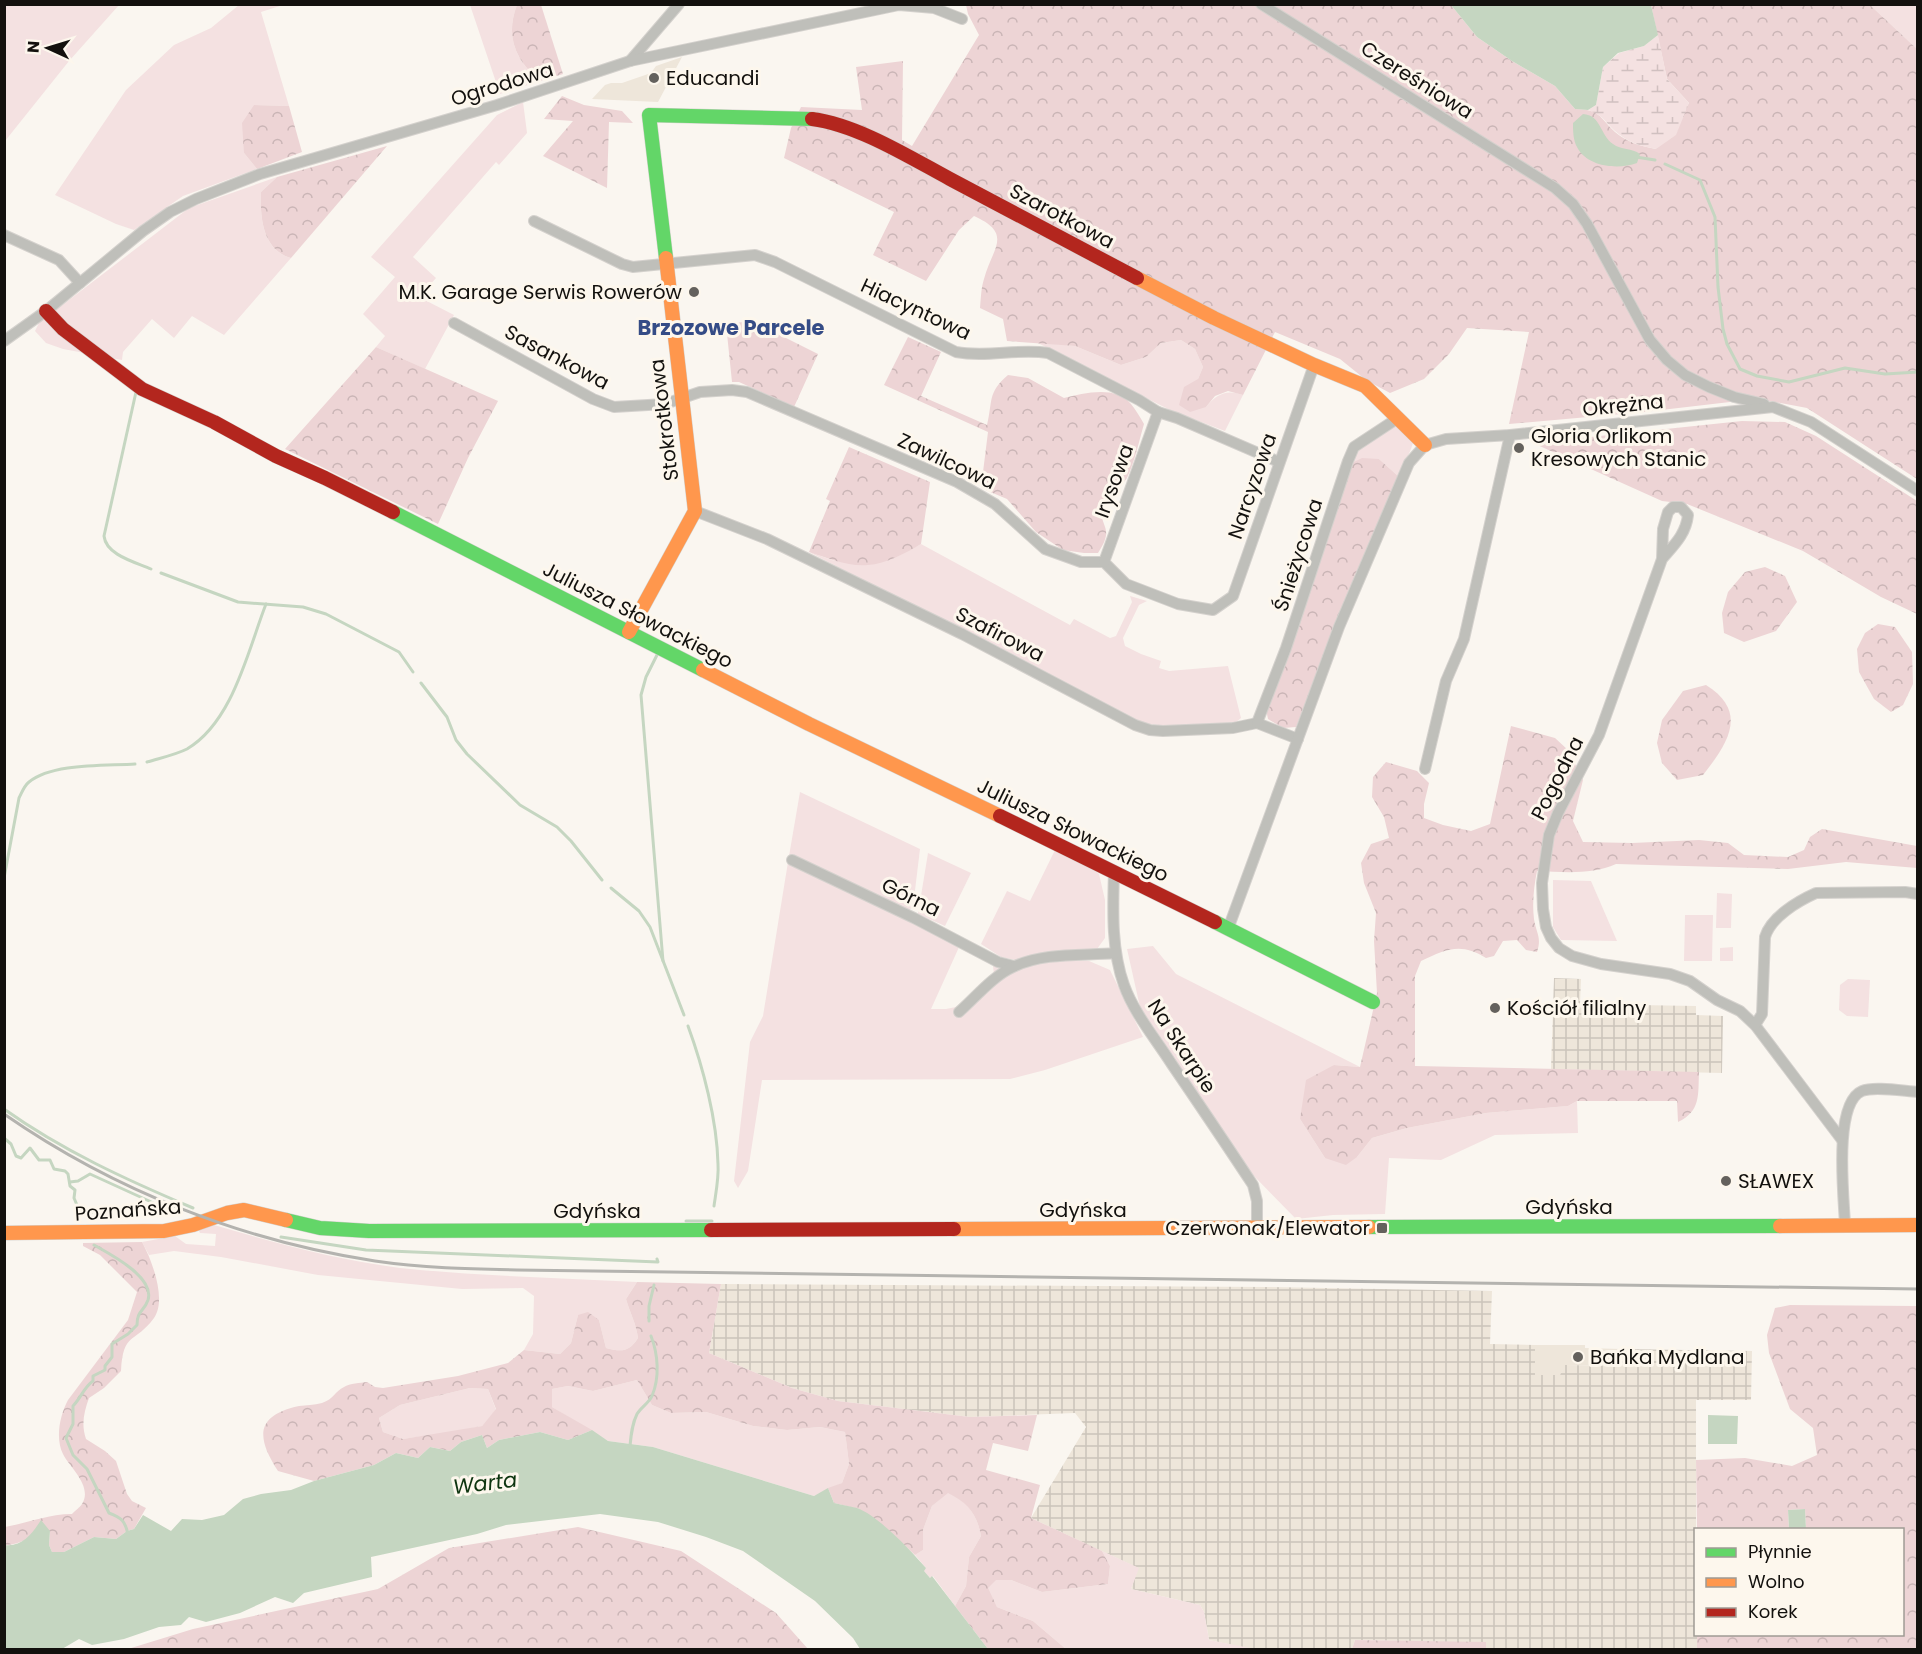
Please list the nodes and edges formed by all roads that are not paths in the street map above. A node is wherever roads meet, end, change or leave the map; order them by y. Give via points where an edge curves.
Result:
1 (679, 4) edge
2 (1260, 4) edge
3 (899, 5) edge
4 (962, 19) dead end
5 (630, 61) junction
6 (649, 115) joint
7 (534, 221) dead end
8 (4, 235) edge
9 (665, 264) junction
10 (80, 283) junction
11 (46, 311) junction
12 (454, 324) dead end
13 (4, 341) edge
14 (1314, 365) junction
15 (682, 399) junction
16 (1773, 407) junction
17 (1158, 412) junction
18 (1398, 418) junction
19 (1510, 435) junction
20 (1425, 445) junction
21 (1279, 462) junction
22 (1917, 491) edge
23 (695, 511) junction
24 (1662, 560) dead end
25 (1104, 562) junction
26 (629, 632) junction
27 (1257, 723) junction
28 (1298, 739) junction
29 (1425, 769) dead end
30 (792, 860) dead end
31 (1114, 871) junction
32 (1917, 894) edge
33 (1228, 929) junction
34 (1116, 953) junction
35 (1014, 966) junction
36 (1373, 1002) dead end
37 (959, 1012) dead end
38 (1755, 1025) junction
39 (1917, 1092) edge
40 (1842, 1140) junction
41 (252, 1211) joint
42 (1845, 1225) junction
43 (1917, 1225) edge
44 (1257, 1228) junction
45 (4, 1233) edge

1 - 5 street
2 - 16 street, Czereśniowa via 1555,188 1587,224 1650,340 1667,360 1709,387
3 - 4 street, Ogrodowa via 934,8
3 - 5 street, Ogrodowa
5 - 10 street, Ogrodowa via 497,105 260,174 209,194 157,221
6 - 9 street, Stokrotkowa
6 - 14 street, Szarotkowa via 803,118 847,127 1215,318
7 - 9 street, Hiacyntowa via 622,264
8 - 10 street via 59,260
9 - 15 street, Stokrotkowa
9 - 17 street, Hiacyntowa via 755,255 765,258 956,352 1048,353
10 - 11 street, Ogrodowa
11 - 13 street, Ogrodowa
11 - 26 street, Juliusza Słowackiego via 142,389 326,477
12 - 15 street, Sasankowa via 614,407
14 - 18 street, Szarotkowa via 1365,386
14 - 21 street, Narcyzowa
15 - 23 street, Stokrotkowa
15 - 25 street, Zawilcowa via 700,392 747,392 957,483 995,504 1045,549 1080,562
16 - 19 street, Okrężna
16 - 22 street, Okrężna via 1811,422
17 - 21 street, Hiacyntowa
17 - 25 street, Irysowa
18 - 20 street, Szarotkowa
18 - 27 street, Śnieżycowa via 1354,447
19 - 20 street via 1446,439
19 - 29 street via 1464,639 1446,681
20 - 28 street via 1409,463 1365,564
21 - 25 street, Narcyzowa via 1233,596 1213,610 1178,604 1126,584
23 - 26 street
23 - 27 street, Szafirowa via 788,549 1136,725 1162,731
24 - 38 street, Pogodna via 1599,735 1549,836 1542,883 1546,927 1559,948 1572,956 1690,981 1740,1011
26 - 31 street, Juliusza Słowackiego
27 - 28 street
28 - 33 street
30 - 35 street, Górna via 998,962
31 - 33 street, Juliusza Słowackiego
31 - 34 street, Na Skarpie
32 - 38 street via 1816,893 1773,922 1765,937 1762,1014
33 - 36 street, Juliusza Słowackiego
34 - 35 street via 1044,958
34 - 44 street, Na Skarpie via 1124,985 1138,1012 1253,1185
35 - 37 street
38 - 40 street, Pogodna
39 - 40 street via 1861,1091 1849,1107
40 - 42 street
41 - 44 street, Gdyńska via 320,1228 369,1232
41 - 45 street, Poznańska via 227,1213 164,1231
42 - 43 street, Gdyńska
42 - 44 street, Gdyńska

